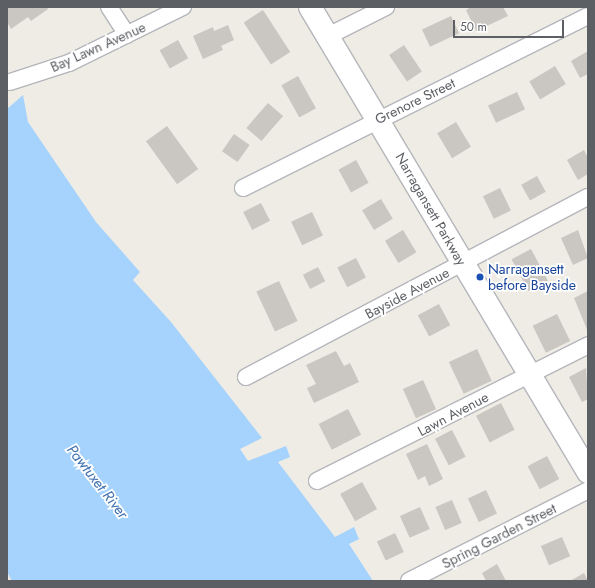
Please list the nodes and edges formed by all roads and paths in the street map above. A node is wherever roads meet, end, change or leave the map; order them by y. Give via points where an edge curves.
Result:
1 (109, 7) edge
2 (183, 7) edge
3 (310, 7) edge
4 (386, 7) edge
5 (588, 16) edge
6 (127, 35) junction
7 (328, 36) junction
8 (10, 82) dead end
9 (379, 119) junction
10 (243, 188) dead end
11 (588, 197) edge
12 (463, 263) junction
13 (588, 345) edge
14 (529, 374) junction
15 (246, 376) dead end
16 (588, 472) edge
17 (317, 481) dead end
18 (588, 490) edge
19 (409, 581) edge

1 - 6 street
2 - 6 street, Bay Lawn Avenue
3 - 7 street, Narragansett Parkway
4 - 7 street
5 - 9 street, Grenore Street
6 - 8 street, Bay Lawn Avenue via 69,63
7 - 9 street, Narragansett Parkway
9 - 10 street, Grenore Street
9 - 12 street, Narragansett Parkway
11 - 12 street, Bayside Avenue
12 - 14 street, Narragansett Parkway
12 - 15 street, Bayside Avenue
13 - 14 street, Lawn Avenue
14 - 16 street, Narragansett Parkway
14 - 17 street, Lawn Avenue
18 - 19 street, Spring Garden Street

